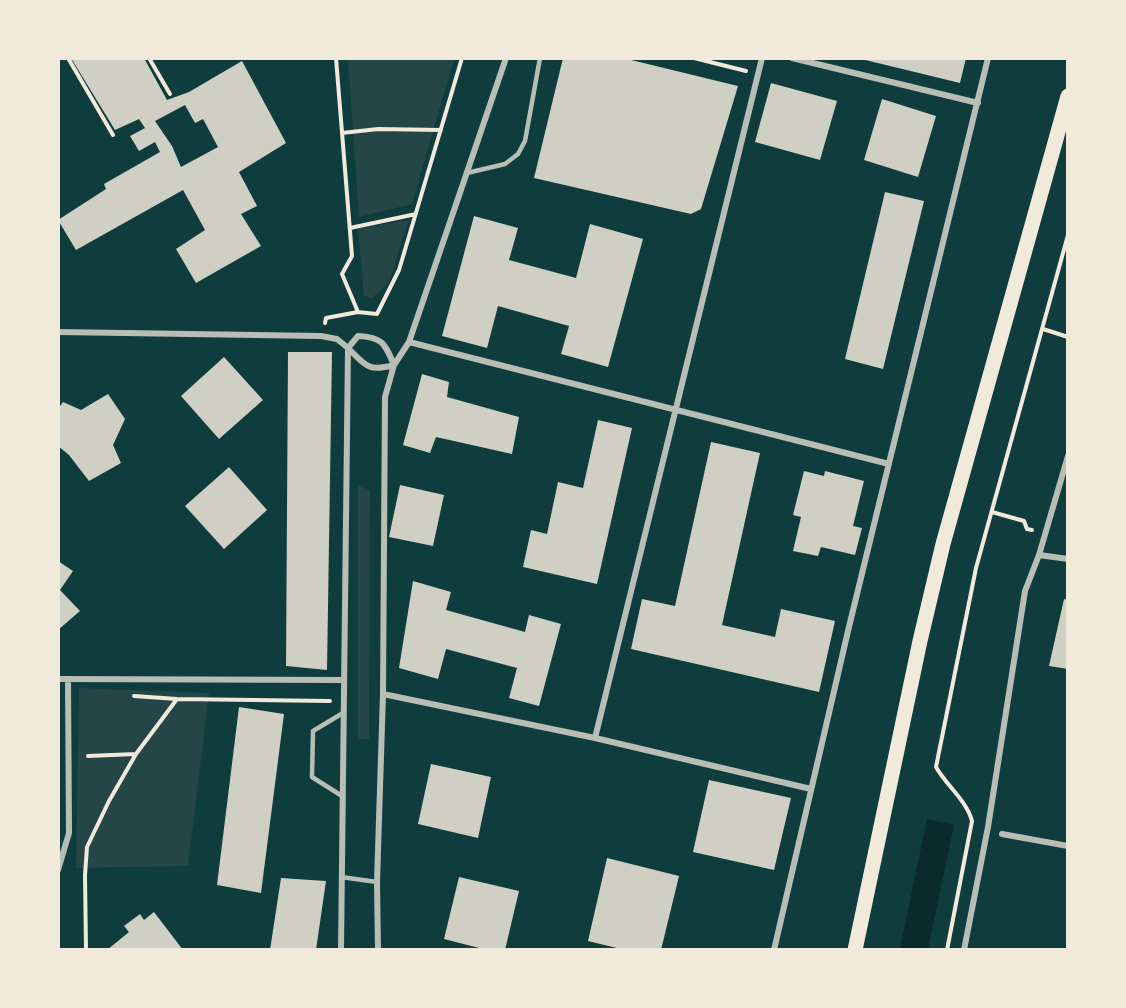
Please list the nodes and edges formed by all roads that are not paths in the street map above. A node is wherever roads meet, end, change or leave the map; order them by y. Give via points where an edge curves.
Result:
1 (506, 58) edge
2 (540, 58) edge
3 (762, 58) edge
4 (792, 58) edge
5 (988, 58) edge
6 (1068, 96) edge
7 (978, 103) junction
8 (467, 173) junction
9 (58, 332) edge
10 (410, 342) junction
11 (348, 348) junction
12 (394, 366) junction
13 (676, 409) junction
14 (1068, 456) edge
15 (889, 464) junction
16 (1040, 555) junction
17 (1068, 559) edge
18 (58, 679) edge
19 (68, 679) junction
20 (343, 680) junction
21 (383, 694) junction
22 (343, 713) junction
23 (596, 738) junction
24 (811, 789) junction
25 (342, 795) junction
26 (1002, 834) dead end
27 (1068, 846) edge
28 (58, 870) edge
29 (341, 877) junction
30 (377, 882) junction
31 (341, 950) edge
32 (378, 950) edge
33 (774, 950) edge
34 (855, 950) edge
35 (964, 950) edge

1 - 8 street
2 - 8 lane via 525,141 518,154 505,164
3 - 13 street
4 - 7 street
5 - 7 street
6 - 34 main road via 941,555
7 - 15 street
8 - 10 street
9 - 11 street via 321,336 338,339
10 - 12 street
10 - 13 street
11 - 12 street via 364,365 377,370
11 - 12 street via 358,336 372,337 385,345
11 - 20 street
12 - 21 street via 385,397
13 - 15 street
13 - 23 street
14 - 16 street
15 - 24 street
16 - 17 street
16 - 35 street via 1025,591 988,827
18 - 19 street
19 - 20 street
19 - 28 street via 69,833
20 - 22 street
21 - 23 street
21 - 30 street
22 - 25 street
22 - 25 lane via 313,731 312,777
23 - 24 street
24 - 33 street
25 - 29 street
26 - 27 street
29 - 30 lane
29 - 31 street
30 - 32 street

